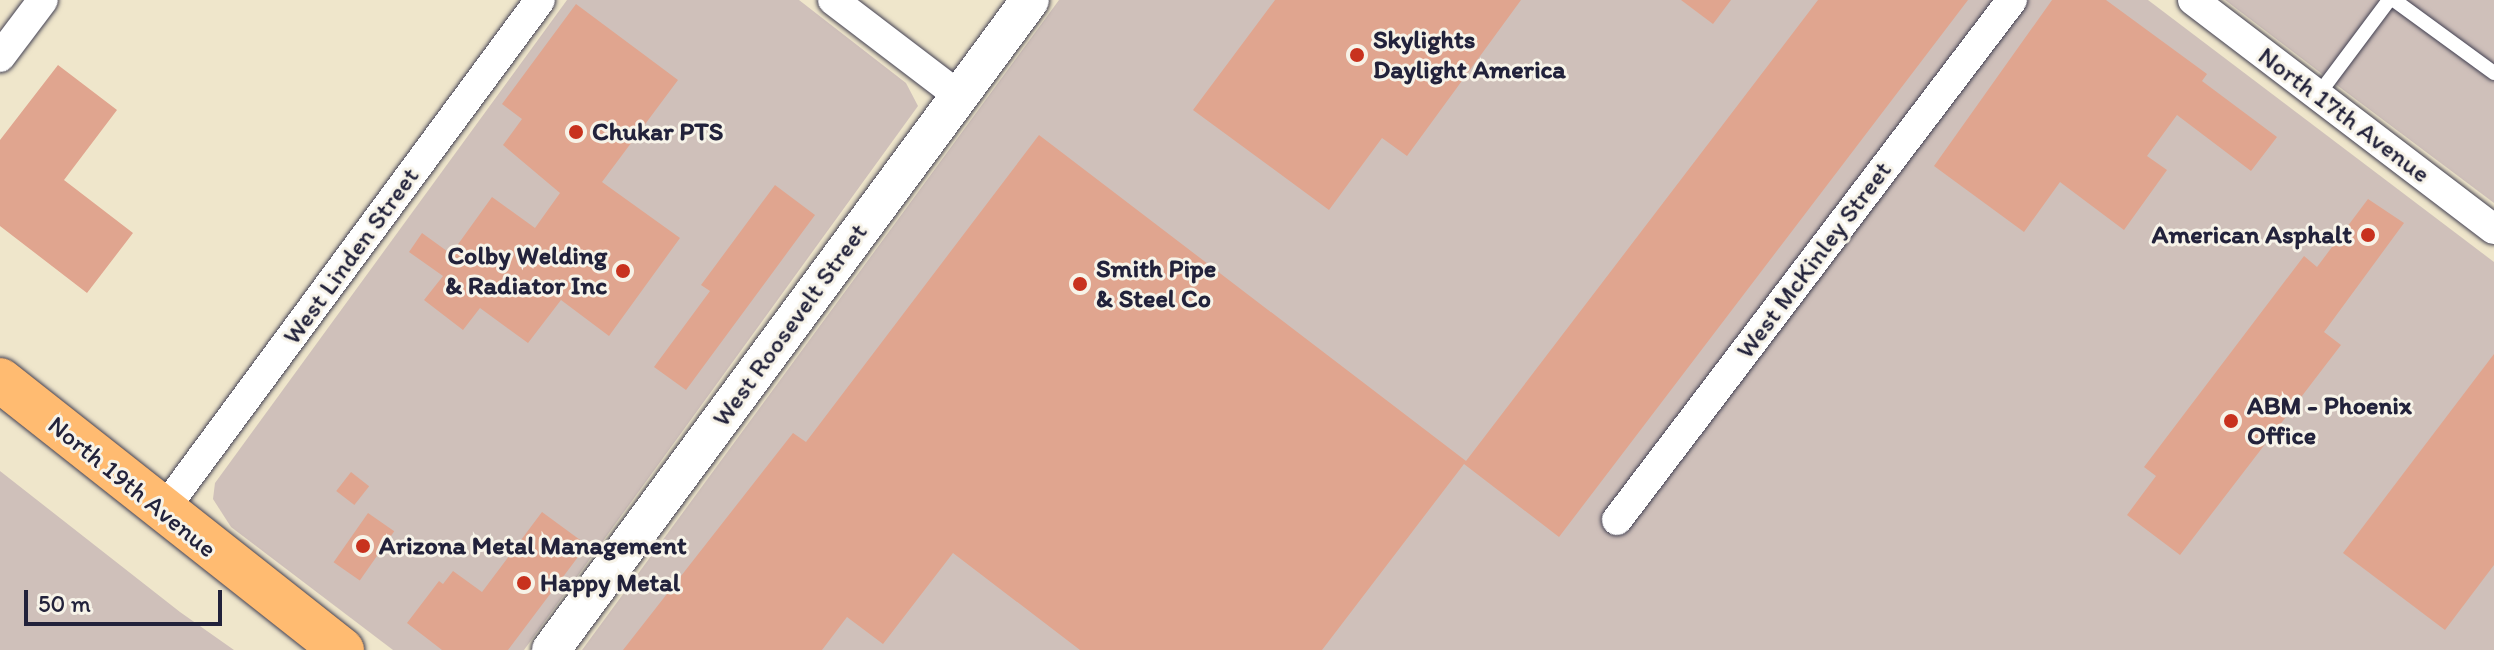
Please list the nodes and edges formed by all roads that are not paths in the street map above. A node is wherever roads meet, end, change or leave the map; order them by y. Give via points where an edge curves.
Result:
1 (43, 0) edge
2 (540, 0) edge
3 (833, 0) edge
4 (1030, 0) edge
5 (2012, 0) edge
6 (2193, 0) edge
7 (2391, 0) edge
8 (0, 57) edge
9 (2494, 73) edge
10 (2318, 95) junction
11 (959, 96) junction
12 (2494, 229) edge
13 (0, 380) edge
14 (162, 512) junction
15 (1617, 520) dead end
16 (342, 650) edge
17 (551, 650) edge

1 - 8 street
2 - 14 street, West Linden Street
3 - 11 street
4 - 11 street, West Roosevelt Street
5 - 15 street, West McKinley Street
6 - 10 street, North 17th Avenue
7 - 9 lane
7 - 10 lane
10 - 12 street, North 17th Avenue
11 - 17 street, West Roosevelt Street
13 - 14 main road, North 19th Avenue
14 - 16 main road, North 19th Avenue

